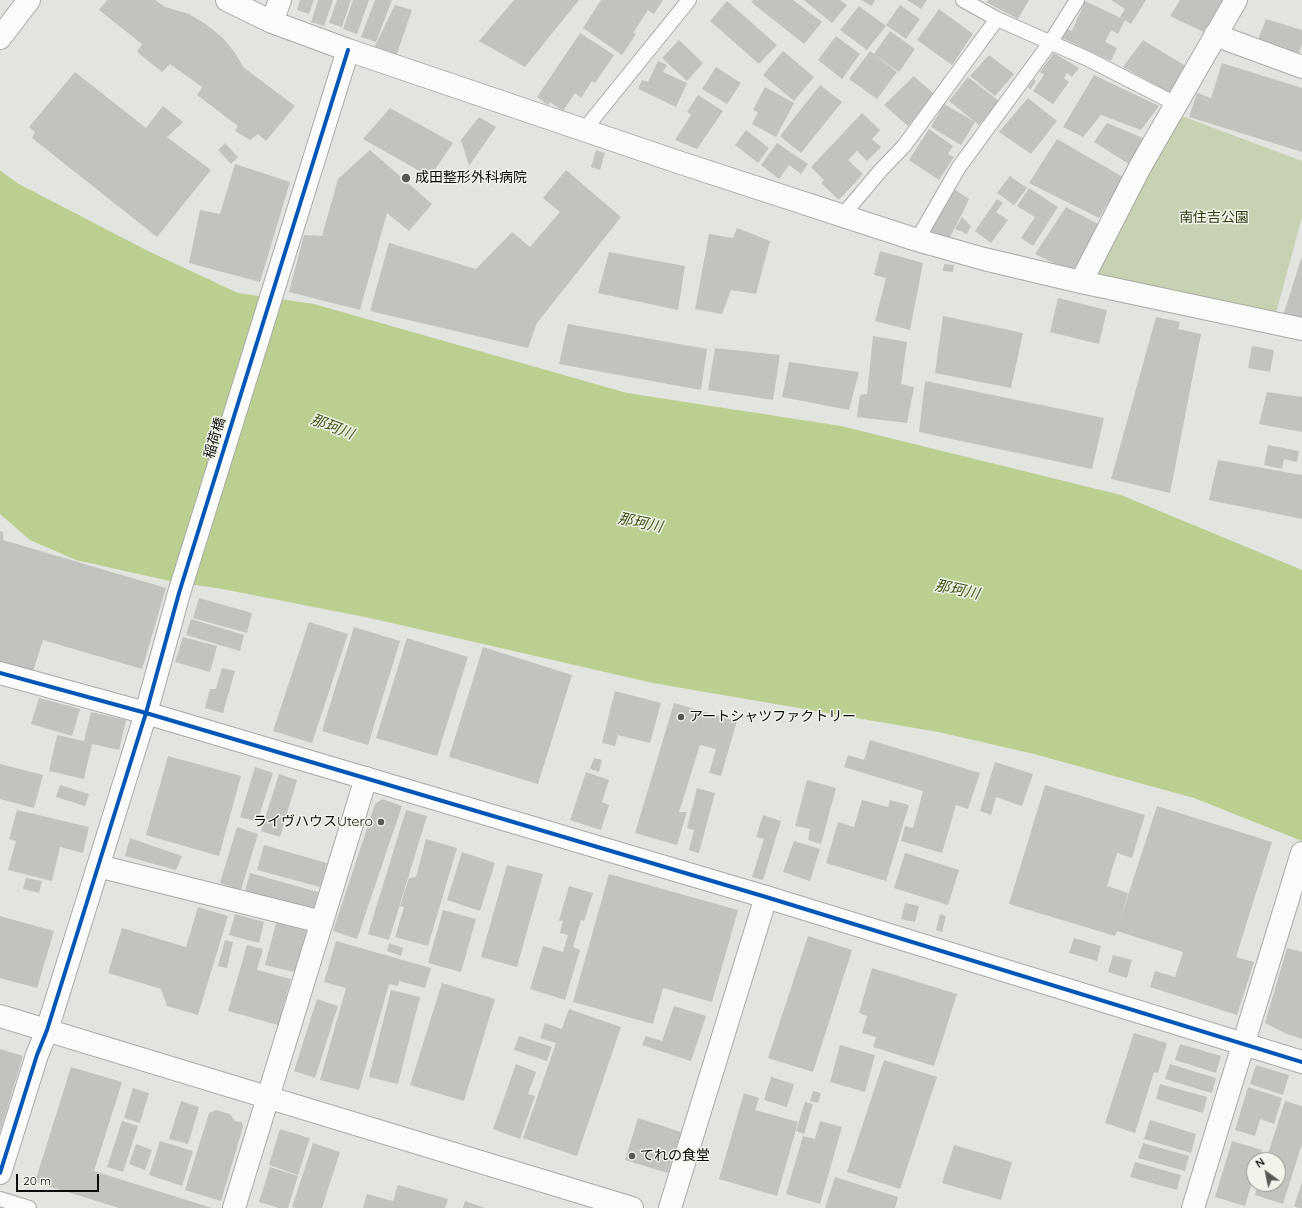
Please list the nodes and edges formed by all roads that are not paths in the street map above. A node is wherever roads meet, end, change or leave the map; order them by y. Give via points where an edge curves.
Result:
1 (29, 0) edge
2 (227, 0) edge
3 (280, 0) edge
4 (689, 0) edge
5 (963, 0) edge
6 (1077, 0) edge
7 (1236, 0) edge
8 (997, 19) junction
9 (272, 22) junction
10 (1215, 35) junction
11 (0, 38) edge
12 (1050, 43) junction
13 (348, 50) junction
14 (1302, 67) edge
15 (1176, 104) junction
16 (584, 130) junction
17 (843, 215) junction
18 (917, 240) junction
19 (1081, 282) junction
20 (1302, 329) edge
21 (0, 672) edge
22 (146, 713) junction
23 (366, 778) junction
24 (1302, 853) edge
25 (98, 866) junction
26 (766, 897) junction
27 (322, 922) junction
28 (0, 1016) edge
29 (47, 1030) junction
30 (1243, 1044) junction
31 (1302, 1062) edge
32 (268, 1098) junction
33 (0, 1173) edge
34 (0, 1199) edge
35 (29, 1208) edge
36 (234, 1208) edge
37 (632, 1208) edge
38 (670, 1208) edge
39 (1193, 1208) edge

1 - 11 street
2 - 9 street
3 - 9 street
4 - 16 lane
5 - 8 lane
6 - 12 lane
7 - 10 street
8 - 12 lane
8 - 17 lane via 904,146
9 - 13 street
10 - 14 street
10 - 15 street
12 - 15 lane via 1088,59
12 - 18 lane via 959,167
13 - 16 street
13 - 22 street, 稲荷橋 via 179,592
15 - 19 street via 1140,167
16 - 17 street
17 - 18 street
18 - 19 street
19 - 20 street
21 - 22 street
22 - 23 street
22 - 25 street, 稲荷橋
23 - 26 street
23 - 27 street
24 - 30 street
25 - 27 street
25 - 29 street, 稲荷橋
26 - 30 street
26 - 38 street
27 - 32 street
28 - 29 street
29 - 32 street
29 - 33 street, 稲荷橋
30 - 31 street
30 - 39 street
32 - 36 street
32 - 37 street
34 - 35 lane

